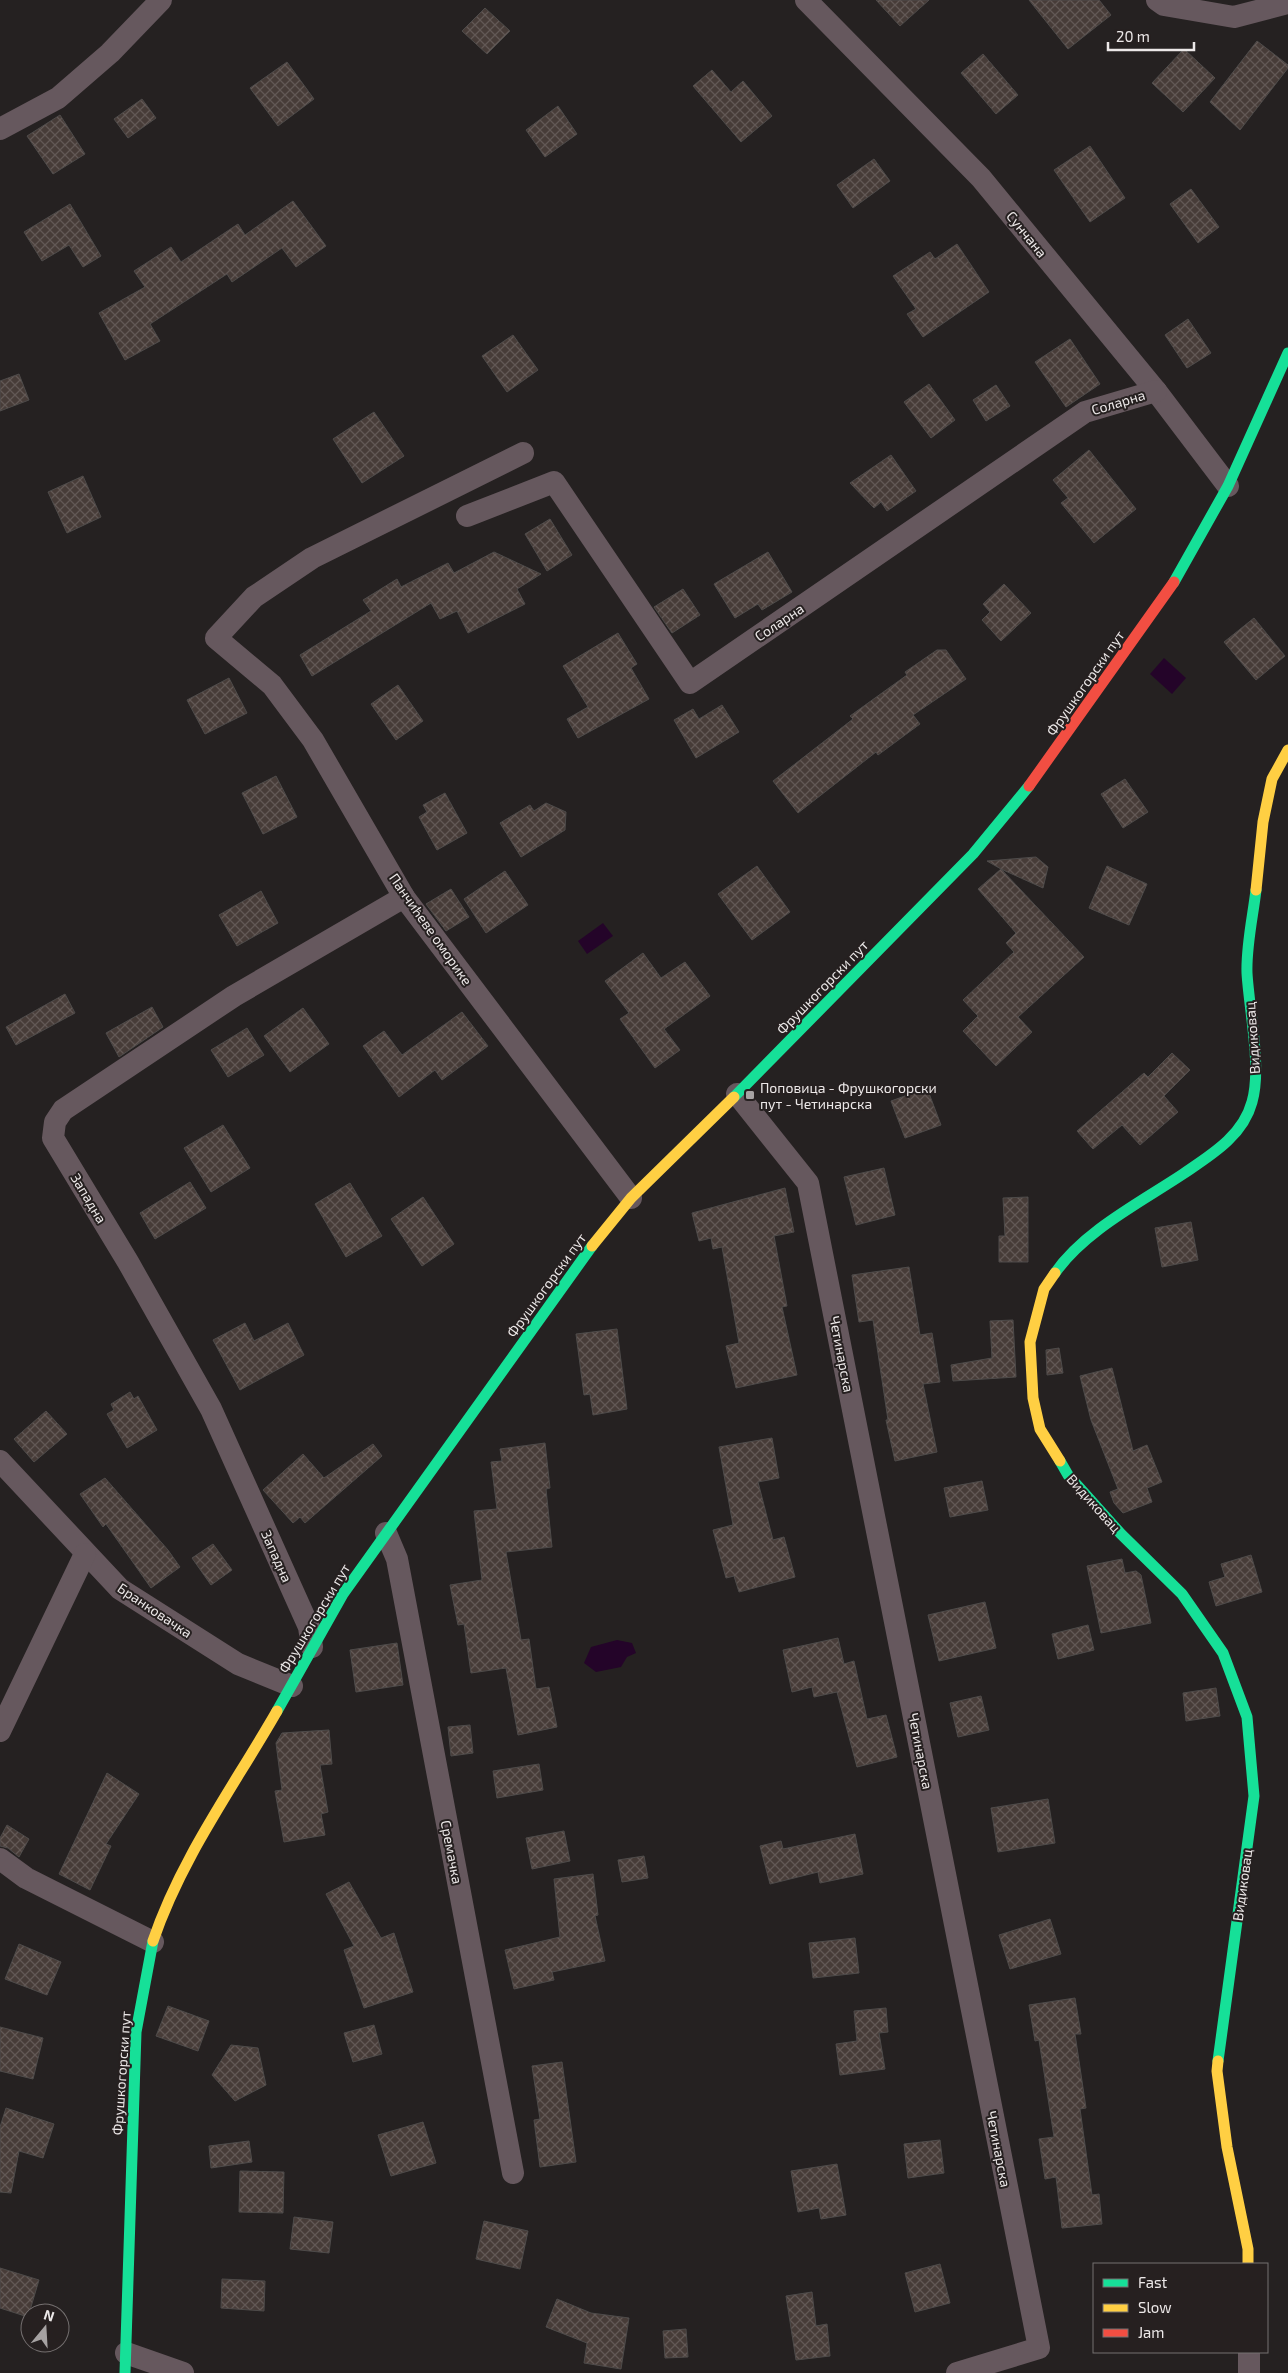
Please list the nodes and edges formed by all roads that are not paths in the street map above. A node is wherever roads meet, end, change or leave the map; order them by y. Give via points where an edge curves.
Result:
1 (161, 0) edge
2 (806, 0) edge
3 (1158, 0) edge
4 (1288, 3) edge
5 (0, 129) edge
6 (1288, 353) edge
7 (1156, 391) junction
8 (523, 454) dead end
9 (1228, 486) junction
10 (467, 516) dead end
11 (1288, 750) edge
12 (404, 897) junction
13 (738, 1094) junction
14 (631, 1198) junction
15 (0, 1461) edge
16 (386, 1532) junction
17 (85, 1554) junction
18 (312, 1647) junction
19 (292, 1686) junction
20 (0, 1731) edge
21 (0, 1859) edge
22 (153, 1942) junction
23 (513, 2173) dead end
24 (1248, 2263) edge
25 (1249, 2353) edge
26 (125, 2363) edge
27 (183, 2373) edge
28 (958, 2373) edge
29 (1250, 2373) edge

1 - 5 street via 110,53 58,98
2 - 7 street, Сунчана via 981,178
3 - 4 street via 1164,5 1234,17
6 - 9 street, Фрушкогорски пут
7 - 9 street, Сунчана
7 - 10 street, Соларна via 1085,412 690,683 554,482
8 - 12 street, Панчићеве оморике via 312,558 254,597 216,638 272,685 313,740
9 - 13 street, Фрушкогорски пут via 1172,586 1033,782 973,854
11 - 24 street, Видиковац via 1272,779 1263,822 1247,970 1255,1069 1248,1115 1222,1148 1095,1233 1066,1257 1044,1289 1034,1321 1030,1350 1033,1398 1040,1429 1068,1476 1182,1594 1223,1653 1247,1717 1254,1796 1217,2071
12 - 14 street, Панчићеве оморике
12 - 18 street, Западна via 234,996 63,1110 55,1122 53,1138 212,1409 309,1627
13 - 14 street, Фрушкогорски пут
13 - 28 street, Четинарска via 808,1183 1039,2348
14 - 16 street, Фрушкогорски пут via 578,1264
15 - 17 street, Бранковачка
16 - 18 street, Фрушкогорски пут via 343,1594
16 - 23 street, Сремачка via 397,1559
17 - 19 street, Бранковачка via 120,1589 238,1664
17 - 20 street
18 - 19 street, Фрушкогорски пут
19 - 22 street, Фрушкогорски пут via 182,1872
21 - 22 street via 26,1878
22 - 26 street, Фрушкогорски пут via 134,2060
25 - 29 street
26 - 27 street

